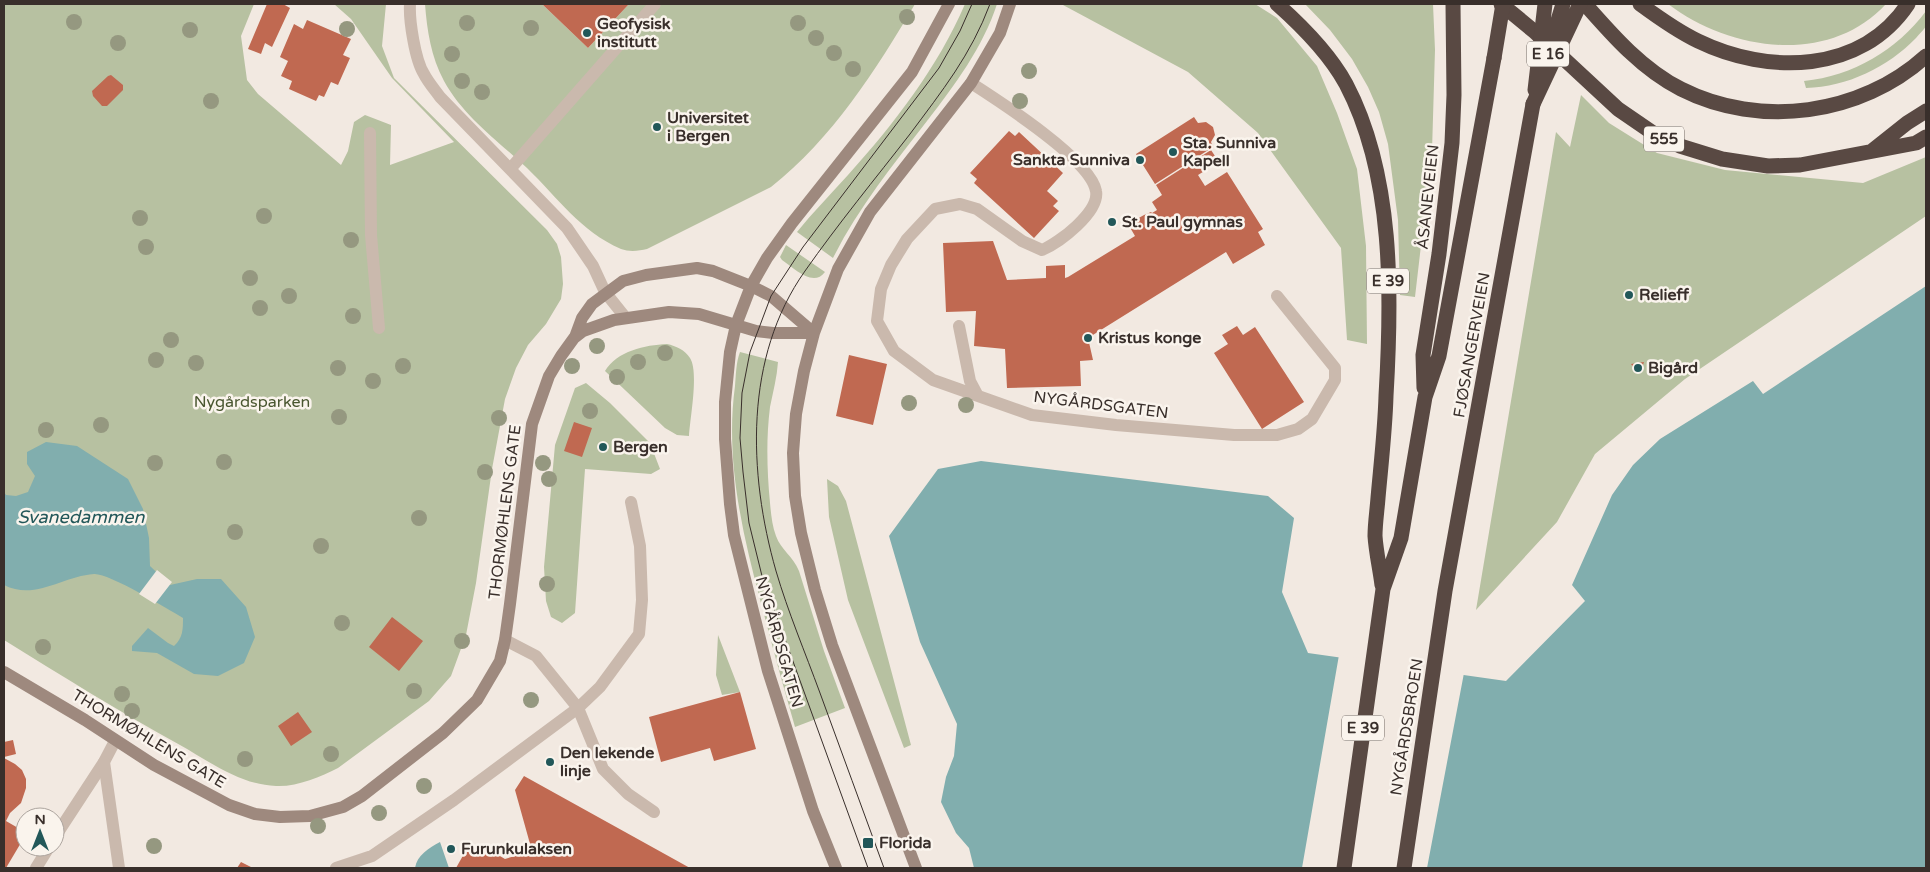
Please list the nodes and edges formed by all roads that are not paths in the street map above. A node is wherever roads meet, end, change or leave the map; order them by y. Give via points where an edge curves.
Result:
1 (410, 4) edge
2 (655, 4) edge
3 (949, 4) edge
4 (1010, 4) edge
5 (1277, 4) edge
6 (1453, 4) edge
7 (1502, 4) edge
8 (1545, 4) edge
9 (1563, 4) edge
10 (1580, 4) edge
11 (1585, 4) edge
12 (1640, 4) edge
13 (1908, 4) edge
14 (1926, 56) edge
15 (971, 83) junction
16 (1533, 104) junction
17 (1926, 111) edge
18 (370, 133) dead end
19 (1926, 137) edge
20 (1872, 151) junction
21 (511, 168) junction
22 (751, 286) junction
23 (605, 292) junction
24 (1277, 296) dead end
25 (625, 317) junction
26 (736, 325) junction
27 (959, 326) dead end
28 (379, 328) dead end
29 (814, 333) junction
30 (574, 338) junction
31 (978, 396) junction
32 (1425, 397) junction
33 (631, 502) dead end
34 (1383, 589) junction
35 (1445, 591) joint
36 (505, 640) junction
37 (4, 672) edge
38 (578, 708) junction
39 (115, 741) junction
40 (104, 762) junction
41 (654, 812) dead end
42 (65, 822) edge
43 (43, 857) edge
44 (36, 868) edge
45 (119, 868) edge
46 (336, 868) edge
47 (836, 868) edge
48 (916, 868) edge
49 (1344, 868) edge
50 (1404, 868) edge

1 - 21 street via 414,42 423,73 440,97
2 - 21 street
3 - 22 main road, NYGÅRDSGATEN via 912,72 784,234
4 - 15 main road via 1000,33
5 - 34 highway, E 39 via 1303,26 1345,83 1360,114 1379,184 1388,278 1386,396 1375,536
6 - 32 highway, ÅSANEVEIEN / E 39 via 1452,143 1424,354
7 - 20 highway, 555 via 1618,110 1680,146 1722,159 1768,166 1800,165
7 - 32 highway, E 39, bridge via 1439,356
8 - 16 highway, E 16, bridge
9 - 16 highway, E 16, bridge
10 - 16 highway, bridge
11 - 14 highway via 1648,68 1714,103 1750,110 1789,112 1857,99 1889,85
12 - 13 highway via 1699,42 1733,55 1787,64 1816,62 1846,54 1890,27
15 - 29 main road via 870,212 838,269
15 - 31 street, NYGÅRDSGATEN via 1012,110 1077,161 1094,182 1097,193 1095,204 1076,227 1054,245 1042,250 1022,241 977,209 960,204 935,209 907,239 890,265 881,289 876,321 894,351 933,380
16 - 35 highway, FJØSANGERVEIEN
17 - 20 highway
18 - 28 street via 371,234
19 - 20 highway via 1916,143
21 - 23 street via 567,228 593,266
22 - 23 main road, THORMØHLENS GATE via 697,268 638,277 623,281
22 - 26 main road, NYGÅRDSGATEN
22 - 29 main road, THORMØHLENS GATE via 771,296
23 - 25 street
23 - 30 main road, THORMØHLENS GATE via 582,318
24 - 31 street, NYGÅRDSGATEN via 1335,368 1335,380 1312,419 1298,429 1277,435 1234,435 1116,425 1032,415
25 - 26 main road, THORMØHLENS GATE via 688,312
25 - 30 main road, THORMØHLENS GATE via 595,326
26 - 29 main road, THORMØHLENS GATE via 773,333
26 - 47 main road, NYGÅRDSGATEN via 725,402 734,535 768,671 813,811
27 - 31 street via 970,381
29 - 48 main road via 798,406 793,453 801,533 832,645
30 - 36 main road, THORMØHLENS GATE via 549,376 532,424
32 - 34 highway, E 39 via 1400,538
33 - 38 street via 640,546 642,600 639,634 600,687
34 - 49 highway, E 39
35 - 50 highway, NYGÅRDSBROEN
36 - 38 street via 536,656
36 - 39 main road, THORMØHLENS GATE via 500,661 477,700 443,733 362,796 343,806 310,816 255,814 229,806
37 - 39 main road, THORMØHLENS GATE
38 - 41 street via 603,770 628,794
38 - 46 street via 462,795 372,856
39 - 40 street
40 - 42 street
40 - 45 street
43 - 44 street

